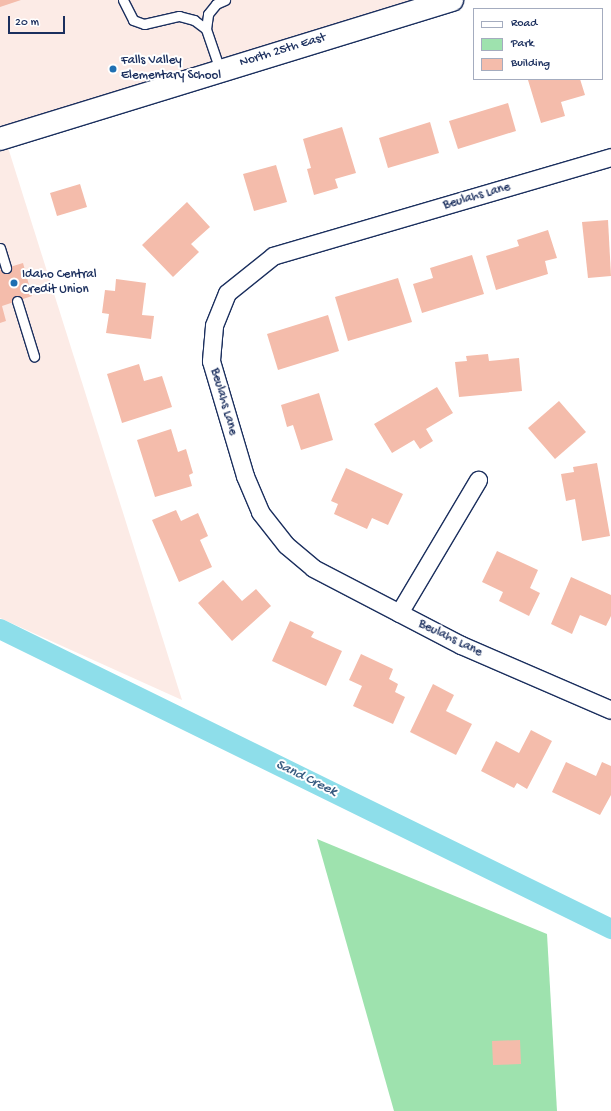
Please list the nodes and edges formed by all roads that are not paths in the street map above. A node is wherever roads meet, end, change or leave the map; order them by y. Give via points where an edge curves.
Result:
1 (123, 0) edge
2 (225, 0) edge
3 (452, 0) edge
4 (206, 29) junction
5 (220, 70) junction
6 (0, 139) edge
7 (611, 157) edge
8 (0, 248) edge
9 (6, 268) dead end
10 (17, 301) dead end
11 (34, 356) dead end
12 (478, 480) dead end
13 (398, 613) junction
14 (611, 710) edge

1 - 4 lane via 133,20 144,24 179,16 194,20
2 - 4 lane via 216,4 208,14
3 - 5 main road, North 25th East
4 - 5 lane
5 - 6 main road, North 25th East
7 - 13 street, Beulahs Lane via 273,256 227,293 214,326 211,361 245,476 260,512 286,545 313,568
8 - 9 lane
10 - 11 lane
12 - 13 street
13 - 14 street, Beulahs Lane via 461,645

